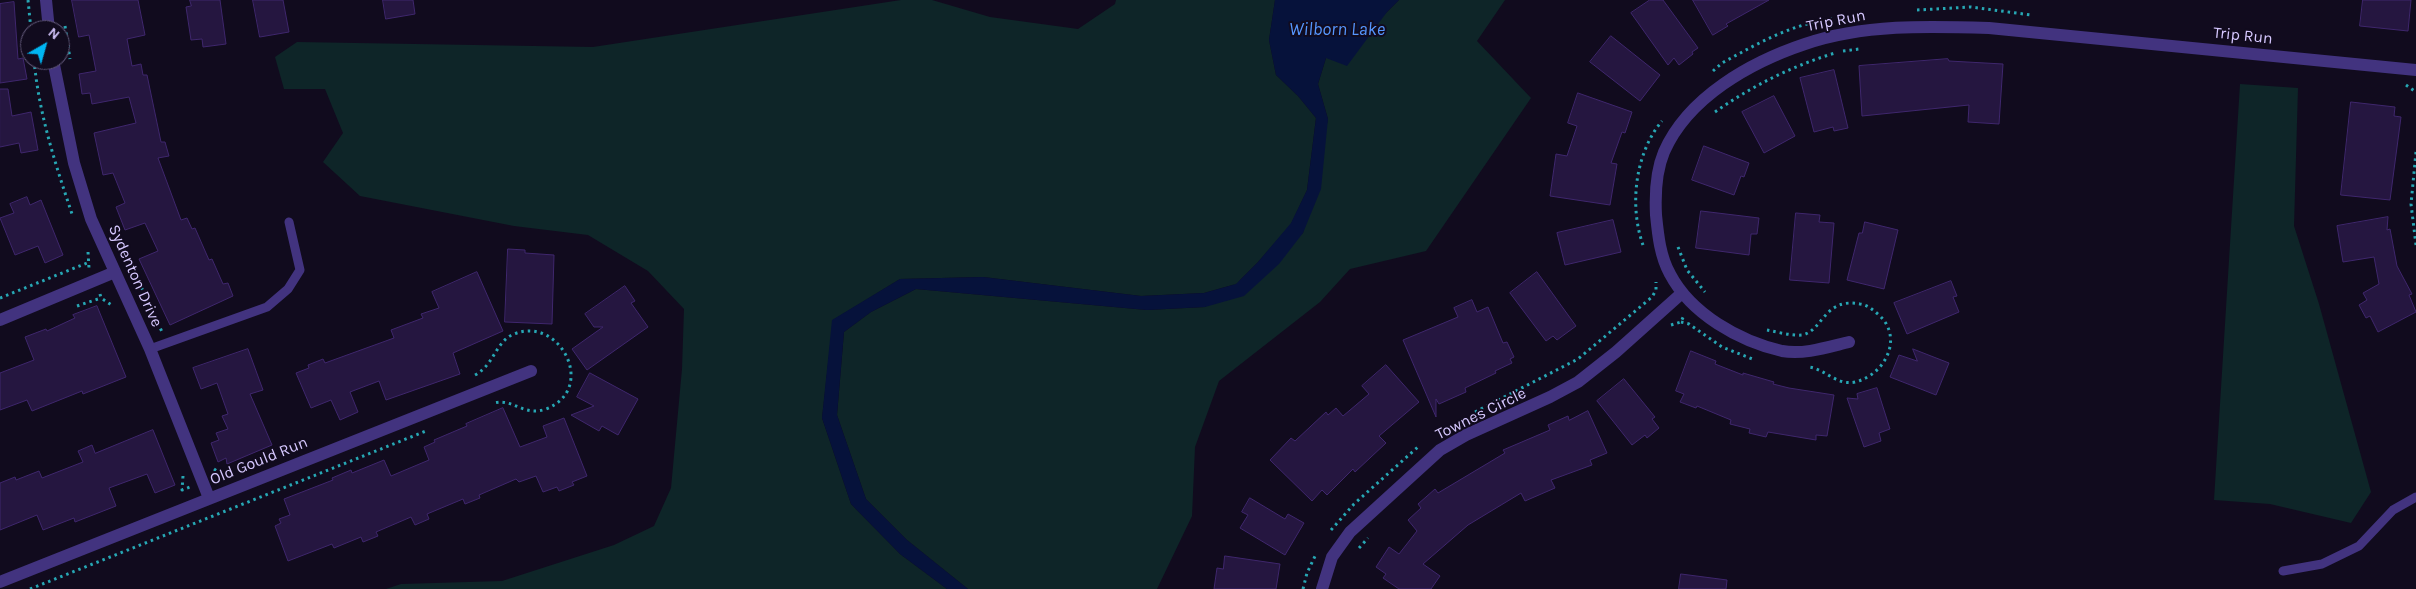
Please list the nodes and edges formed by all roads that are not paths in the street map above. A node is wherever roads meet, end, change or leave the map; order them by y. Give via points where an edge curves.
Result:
1 (46, 0) edge
2 (48, 20) edge
3 (55, 70) edge
4 (2416, 70) edge
5 (289, 222) dead end
6 (115, 272) junction
7 (1682, 292) junction
8 (0, 320) edge
9 (1849, 342) dead end
10 (150, 349) junction
11 (531, 371) dead end
12 (2416, 497) edge
13 (209, 498) junction
14 (2283, 571) dead end
15 (0, 582) edge
16 (1322, 589) edge

1 - 2 street
3 - 6 street, Sydenton Drive via 74,163 91,218
4 - 7 street, Trip Run via 1989,28 1916,26 1866,31 1807,43 1761,63 1716,90 1677,129 1664,152 1655,205 1657,229 1670,274
5 - 10 lane via 300,270 288,290 267,307
6 - 8 street
6 - 10 street, Sydenton Drive
7 - 9 street, Trip Run via 1703,314 1726,329 1784,351 1816,350
7 - 16 street, Townes Circle via 1578,382 1440,450 1350,532 1332,557
10 - 13 street, Sydenton Drive
11 - 13 street, Old Gould Run
12 - 14 lane via 2393,510 2359,546 2322,564
13 - 15 street, Old Gould Run

